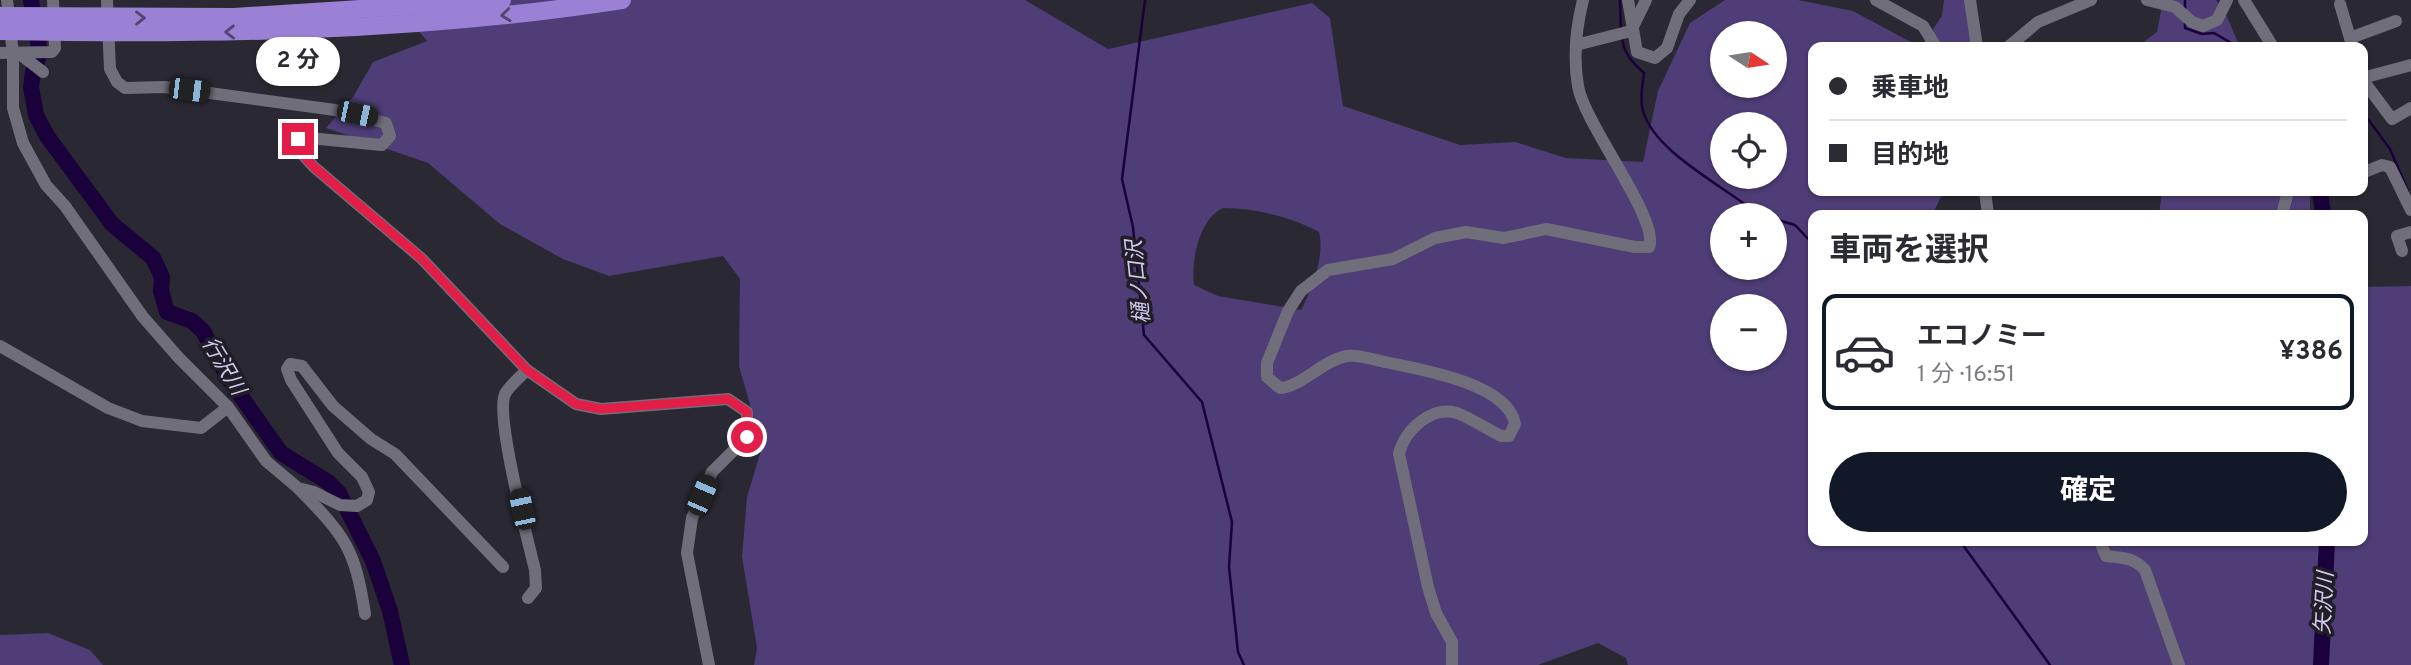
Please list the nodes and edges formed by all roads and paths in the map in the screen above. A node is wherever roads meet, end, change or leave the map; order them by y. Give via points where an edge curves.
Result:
1 (7, 0) edge
2 (52, 0) edge
3 (107, 0) edge
4 (502, 0) edge
5 (622, 0) edge
6 (1583, 0) edge
7 (1628, 0) edge
8 (1646, 0) edge
9 (1690, 0) edge
10 (1876, 0) edge
11 (1970, 0) edge
12 (2091, 0) edge
13 (2147, 0) edge
14 (2227, 0) edge
15 (2244, 0) edge
16 (2340, 4) dead end
17 (0, 16) edge
18 (2396, 21) dead end
19 (72, 25) junction
20 (0, 32) edge
21 (1631, 32) junction
22 (1933, 42) edge
23 (1976, 42) edge
24 (2014, 42) edge
25 (2270, 42) edge
26 (2352, 42) edge
27 (1576, 46) junction
28 (11, 54) edge
29 (2411, 65) edge
30 (43, 72) dead end
31 (2368, 77) edge
32 (2368, 87) edge
33 (2411, 108) edge
34 (2368, 171) edge
35 (2411, 210) edge
36 (2411, 232) edge
37 (2402, 251) dead end
38 (0, 346) edge
39 (527, 370) junction
40 (228, 407) junction
41 (298, 488) junction
42 (2102, 546) edge
43 (503, 567) dead end
44 (528, 598) dead end
45 (365, 614) dead end
46 (709, 665) edge
47 (1452, 665) edge
48 (2179, 665) edge

1 - 28 street
2 - 28 street via 52,52
3 - 39 street via 110,69 121,86 335,110 387,123 390,136 382,145 309,138 298,139 295,146 421,258
19 -> 4 highway
5 -> 19 highway via 362,27 175,33
6 - 27 street
7 - 21 street
8 - 21 street
9 - 21 street via 1659,56 1649,58 1637,52
10 - 22 street via 1923,26
11 - 23 street
12 - 24 street via 2038,22
13 - 14 street via 2163,2 2203,26 2217,20
15 - 25 street
16 - 26 street
17 - 19 highway
18 - 26 street
19 - 20 highway
21 - 27 street
27 - 47 street via 1578,88 1592,126 1629,186 1651,234 1649,247 1546,229 1504,238 1466,232 1435,238 1393,259 1328,270 1301,291 1267,363 1267,377 1280,388 1349,355 1441,373 1497,399 1510,411 1515,424 1510,436 1501,436 1457,413 1424,419 1413,428 1399,454 1428,587 1452,642
28 - 30 street
28 - 40 street via 13,108 23,143 46,185 143,317
29 - 31 street
32 - 33 street via 2392,119
34 - 35 street via 2390,167
36 - 37 street via 2397,236
38 - 40 street via 75,392 142,421 201,428
39 - 44 street via 505,394 503,404 535,570 537,588
39 - 46 street via 576,404 588,407 728,399 747,412 747,437 712,472 692,518 687,554
40 - 41 street via 266,461
41 - 43 street via 346,506 367,500 369,492 291,380 290,364 302,366 333,406 395,454
41 - 45 street via 349,545
42 - 48 street via 2106,556 2137,561 2145,570

